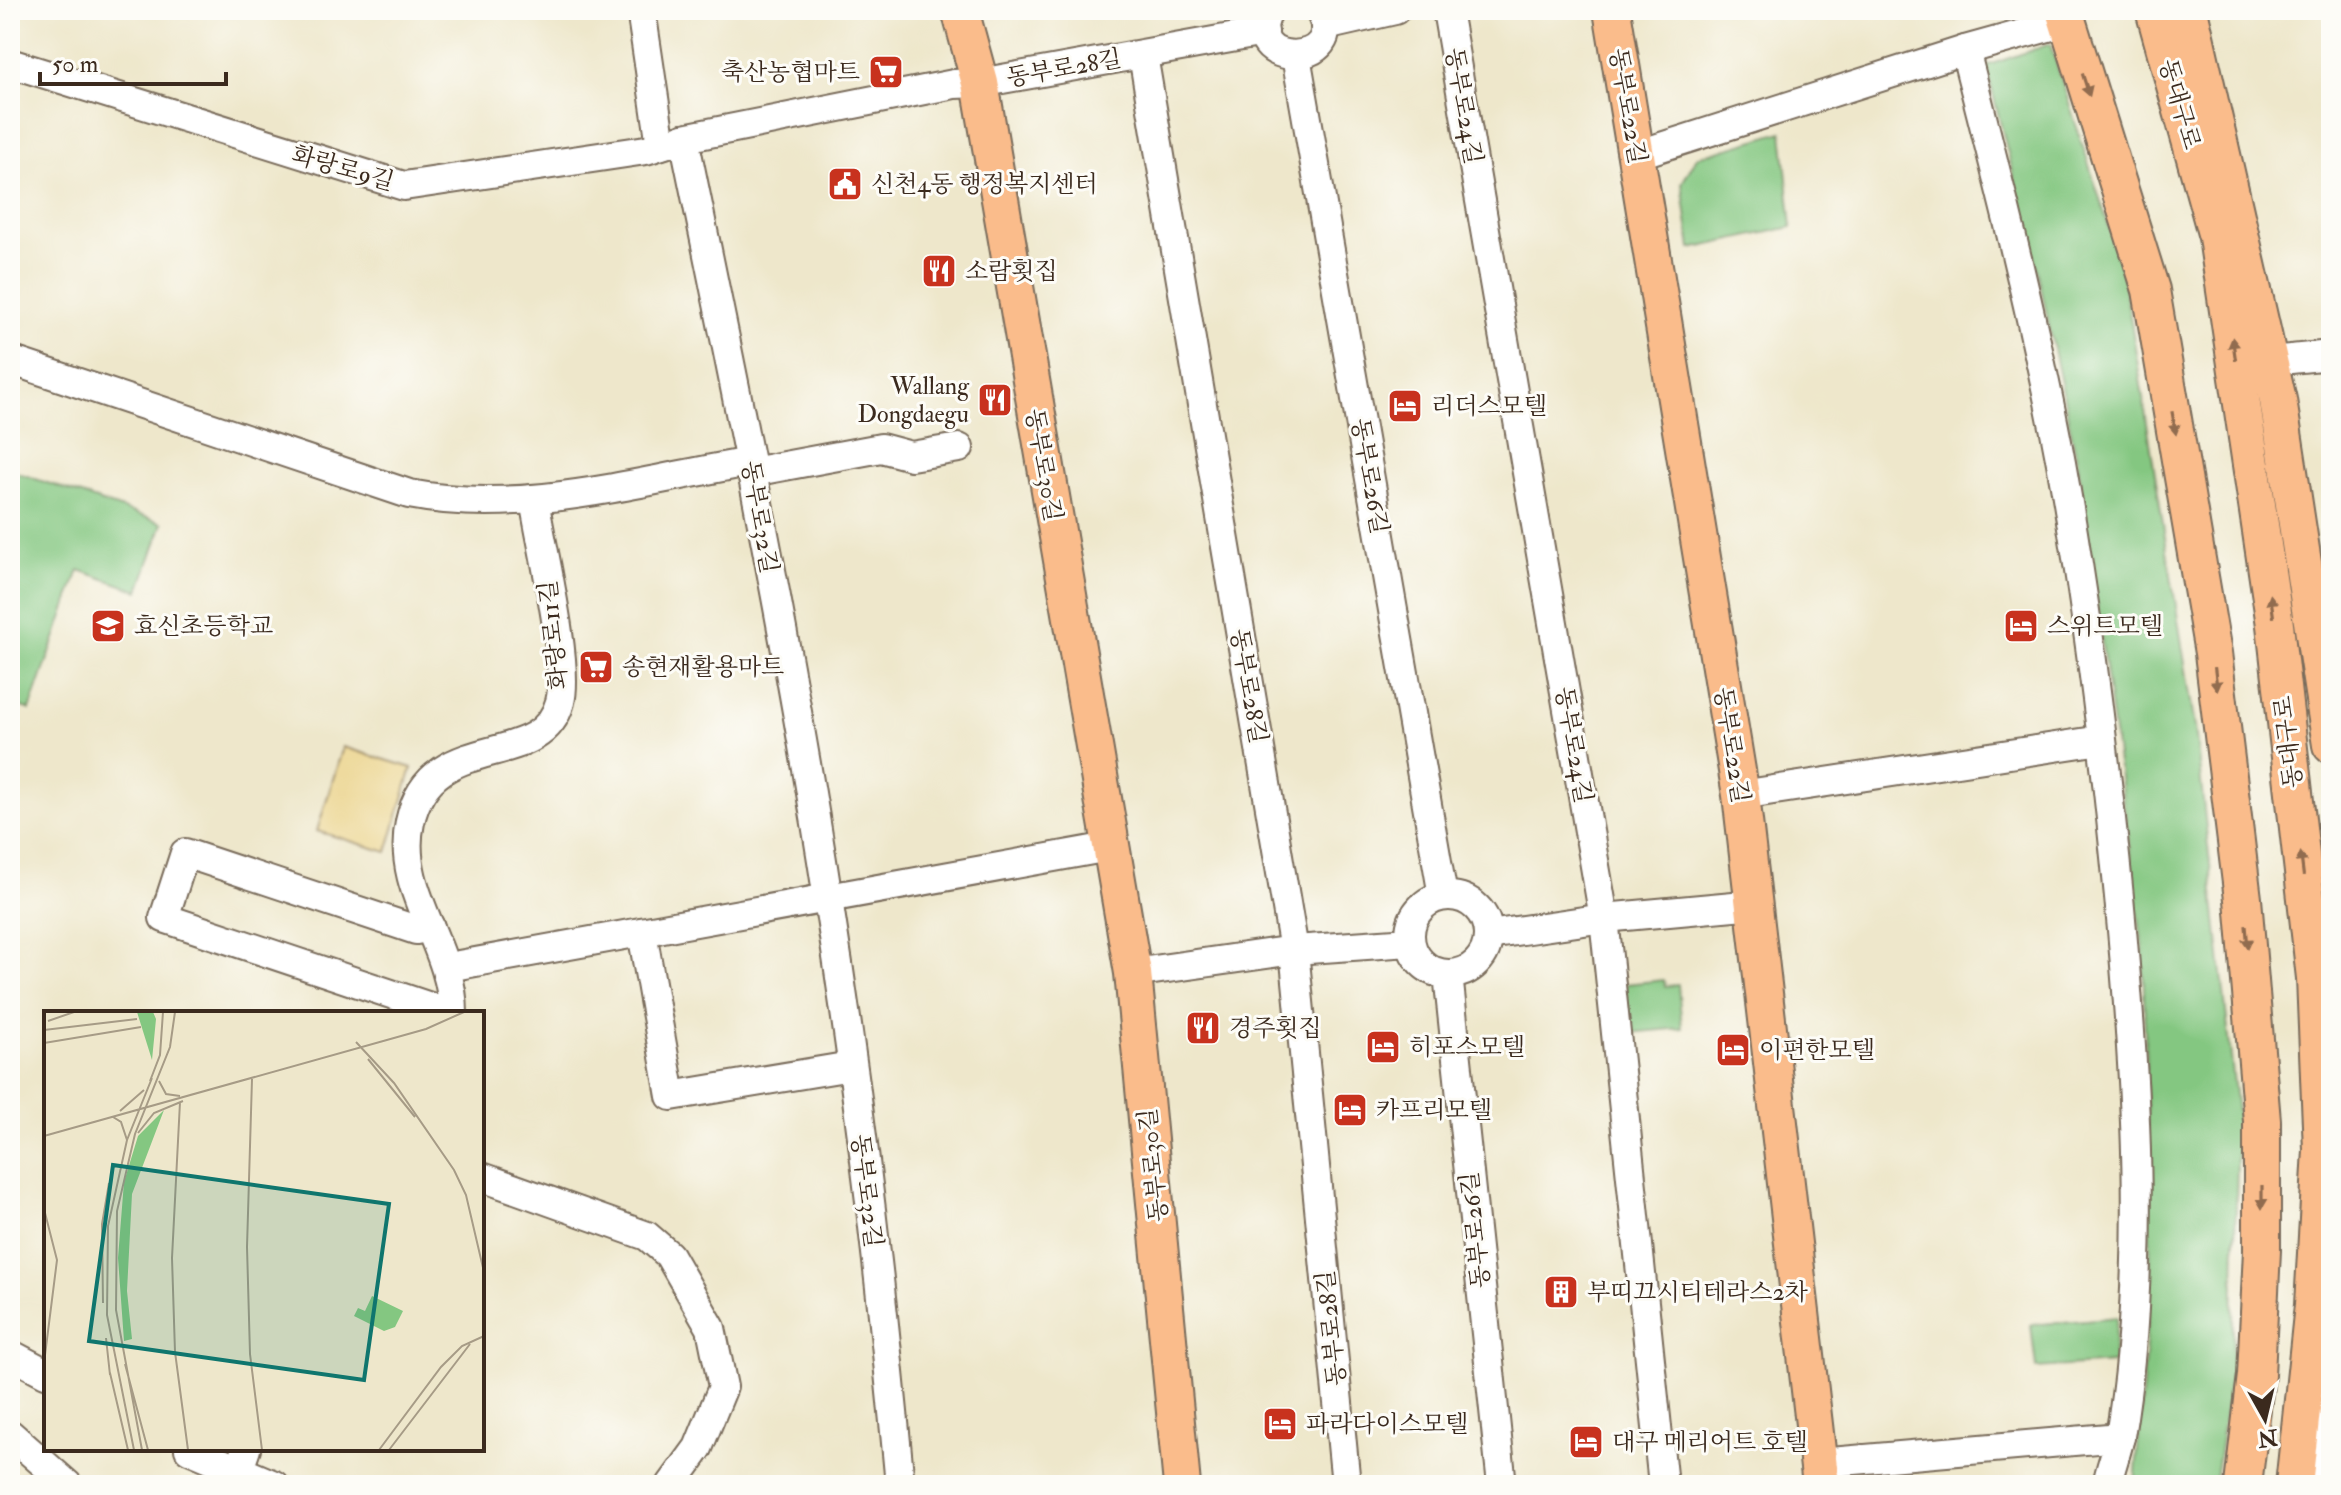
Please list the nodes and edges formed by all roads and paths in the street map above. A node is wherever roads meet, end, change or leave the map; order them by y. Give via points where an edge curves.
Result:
1 (641, 10) edge
2 (960, 10) edge
3 (1395, 10) edge
4 (1447, 10) edge
5 (1612, 10) edge
6 (2154, 10) edge
7 (2189, 10) edge
8 (2065, 16) edge
9 (1322, 18) edge
10 (1266, 21) edge
11 (1965, 50) junction
12 (1143, 55) junction
13 (1296, 56) junction
14 (10, 63) edge
15 (980, 83) junction
16 (672, 142) junction
17 (1636, 155) junction
18 (2331, 355) edge
19 (10, 360) edge
20 (2270, 361) junction
21 (959, 448) dead end
22 (751, 467) junction
23 (534, 499) junction
24 (2101, 740) junction
25 (2331, 745) edge
26 (1741, 795) junction
27 (1109, 847) junction
28 (1443, 896) junction
29 (828, 897) junction
30 (1755, 904) junction
31 (1604, 918) junction
32 (430, 927) junction
33 (642, 932) junction
34 (1489, 935) junction
35 (1410, 942) junction
36 (1294, 950) junction
37 (448, 967) junction
38 (1133, 973) junction
39 (1448, 974) junction
40 (444, 1011) edge
41 (450, 1011) edge
42 (851, 1066) junction
43 (2327, 1160) edge
44 (484, 1178) edge
45 (2331, 1353) edge
46 (10, 1354) edge
47 (44, 1372) edge
48 (10, 1434) edge
49 (2120, 1437) junction
50 (199, 1451) edge
51 (242, 1460) edge
52 (1820, 1474) edge
53 (68, 1485) edge
54 (274, 1485) edge
55 (671, 1485) edge
56 (900, 1485) edge
57 (1182, 1485) edge
58 (1346, 1485) edge
59 (1502, 1485) edge
60 (1663, 1485) edge
61 (2107, 1485) edge
62 (2243, 1485) edge
63 (2294, 1485) edge
64 (2316, 1485) edge

1 - 16 street, 동부로32길
2 - 15 main road, 동부로30길
3 - 9 street
4 - 31 street, 동부로24길
5 - 17 main road, 동부로22길
43 -> 6 main road, 동대구로 via 2315,978 2273,609 2217,237
7 - 20 main road
8 - 11 street
8 -> 62 main road via 2151,290 2213,653 2242,883 2262,1149 2256,1375
9 - 13 street via 1318,45
10 - 12 street
10 - 13 street via 1273,49
11 - 17 street
11 - 24 street via 2024,287 2060,461
12 - 15 street, 동부로28길
12 - 36 street, 동부로28길
13 - 28 street, 동부로26길
14 - 16 street, 화랑로9길 via 404,186
15 - 16 street
15 - 27 main road, 동부로30길
16 - 22 street, 동부로32길
17 - 26 main road, 동부로22길
18 - 20 street
19 - 23 street via 409,494 497,504
20 - 25 main road
21 - 22 street via 911,456 881,448
22 - 23 street
22 - 29 street, 동부로32길
23 - 32 street, 화랑로11길 via 558,644 560,700 549,724 531,738 454,763 419,790 409,823 407,869
24 - 26 street
24 - 49 street via 2126,974 2135,1145 2133,1310
26 - 30 main road, 동부로22길
27 - 29 street
27 - 38 main road, 동부로30길
28 - 34 street via 1473,904 1482,912
28 - 35 street via 1420,909
29 - 33 street
29 - 42 street, 동부로32길
30 - 31 street
30 - 52 main road, 동부로22길
31 - 34 street
31 - 60 street, 동부로24길
32 - 37 street, 화랑로11길
32 - 40 street via 416,930 185,853 164,918
33 - 37 street
33 - 42 street via 671,1096
34 - 39 street via 1481,958
35 - 36 street
35 - 39 street via 1423,965
36 - 38 street
36 - 58 street, 동부로28길
37 - 41 street, 화랑로11길
38 - 57 main road, 동부로30길
39 - 59 street, 동부로26길
42 - 56 street, 동부로32길
43 - 63 main road, 동대구로
44 - 55 street via 647,1236 669,1255 711,1328 723,1387 698,1448
45 - 64 street
46 - 47 street
48 - 53 street
49 - 52 street
49 - 61 street
50 - 51 street
51 - 54 street

